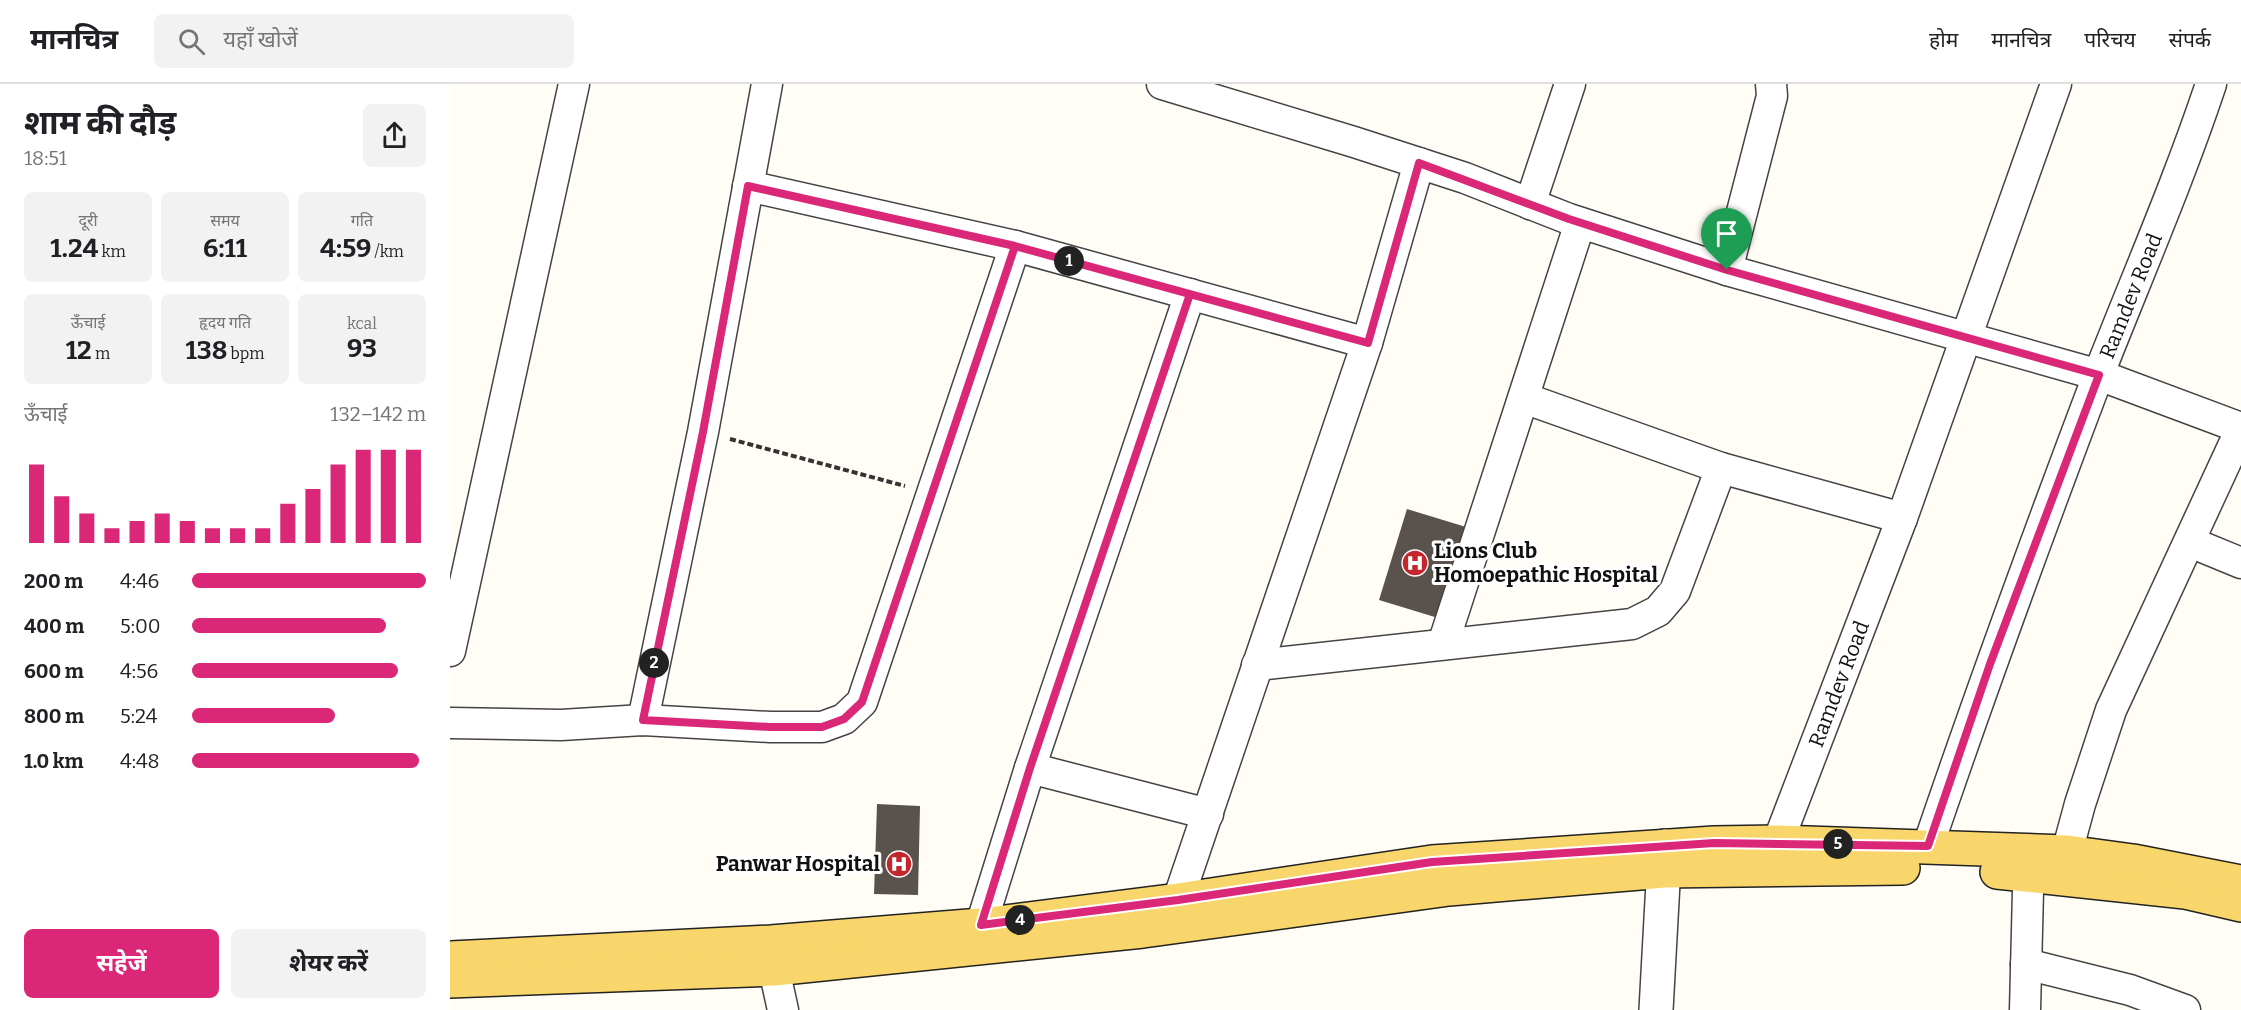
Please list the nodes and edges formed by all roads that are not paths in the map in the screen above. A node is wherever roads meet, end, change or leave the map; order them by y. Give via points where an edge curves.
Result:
1 (574, 84) edge
2 (767, 84) edge
3 (1162, 84) edge
4 (1570, 84) edge
5 (1771, 84) edge
6 (2056, 84) edge
7 (2211, 84) edge
8 (1419, 163) junction
9 (748, 186) junction
10 (1530, 204) junction
11 (1580, 223) junction
12 (1015, 246) junction
13 (1727, 270) junction
14 (1190, 294) junction
15 (1968, 337) junction
16 (1368, 343) junction
17 (2099, 375) junction
18 (1524, 398) junction
19 (2240, 433) edge
20 (1721, 468) junction
21 (1902, 518) junction
22 (2190, 542) junction
23 (2241, 562) edge
24 (1443, 644) junction
25 (450, 651) edge
26 (1257, 665) junction
27 (643, 720) junction
28 (450, 723) edge
29 (1030, 768) junction
30 (1208, 814) junction
31 (1778, 842) junction
32 (1928, 846) junction
33 (2067, 852) junction
34 (1665, 859) junction
35 (2029, 862) junction
36 (2241, 882) edge
37 (1178, 900) junction
38 (2241, 905) edge
39 (981, 925) junction
40 (450, 958) edge
41 (2026, 964) junction
42 (774, 969) junction
43 (450, 981) edge
44 (783, 1010) edge
45 (1656, 1010) edge
46 (2025, 1010) edge
47 (2185, 1010) edge

1 - 25 street
2 - 9 street
3 - 8 street
4 - 10 street
5 - 13 street via 1772,96
6 - 15 street, Ramdev Road
7 - 17 street, Ramdev Road via 2188,156
8 - 10 street
8 - 16 street
9 - 12 street
9 - 27 street via 703,432
10 - 11 street
11 - 13 street
11 - 18 street
12 - 14 street
12 - 27 street via 862,702 844,719 822,727
13 - 15 street
14 - 16 street
14 - 29 street
15 - 17 street
15 - 21 street, Ramdev Road
16 - 26 street
17 - 19 street
17 - 32 street, Ramdev Road via 1990,664
18 - 20 street
18 - 24 street
19 - 22 street
20 - 21 street
20 - 24 street via 1675,591 1658,611 1632,624
21 - 31 street, Ramdev Road
22 - 23 street
22 - 33 street via 2111,710
24 - 26 street
26 - 30 street
27 - 28 street via 561,725
29 - 30 street
29 - 39 street
30 - 37 street
31 - 32 main road
31 - 34 main road
32 - 35 main road
33 - 35 main road
33 - 36 main road
34 - 35 main road via 1881,867
34 - 37 main road via 1432,862
34 - 42 main road via 1143,931
34 - 45 street
35 - 38 main road
35 - 41 street
37 - 39 main road
39 - 40 main road via 771,942
41 - 46 street
41 - 47 street via 2130,990
42 - 43 main road
42 - 44 street

